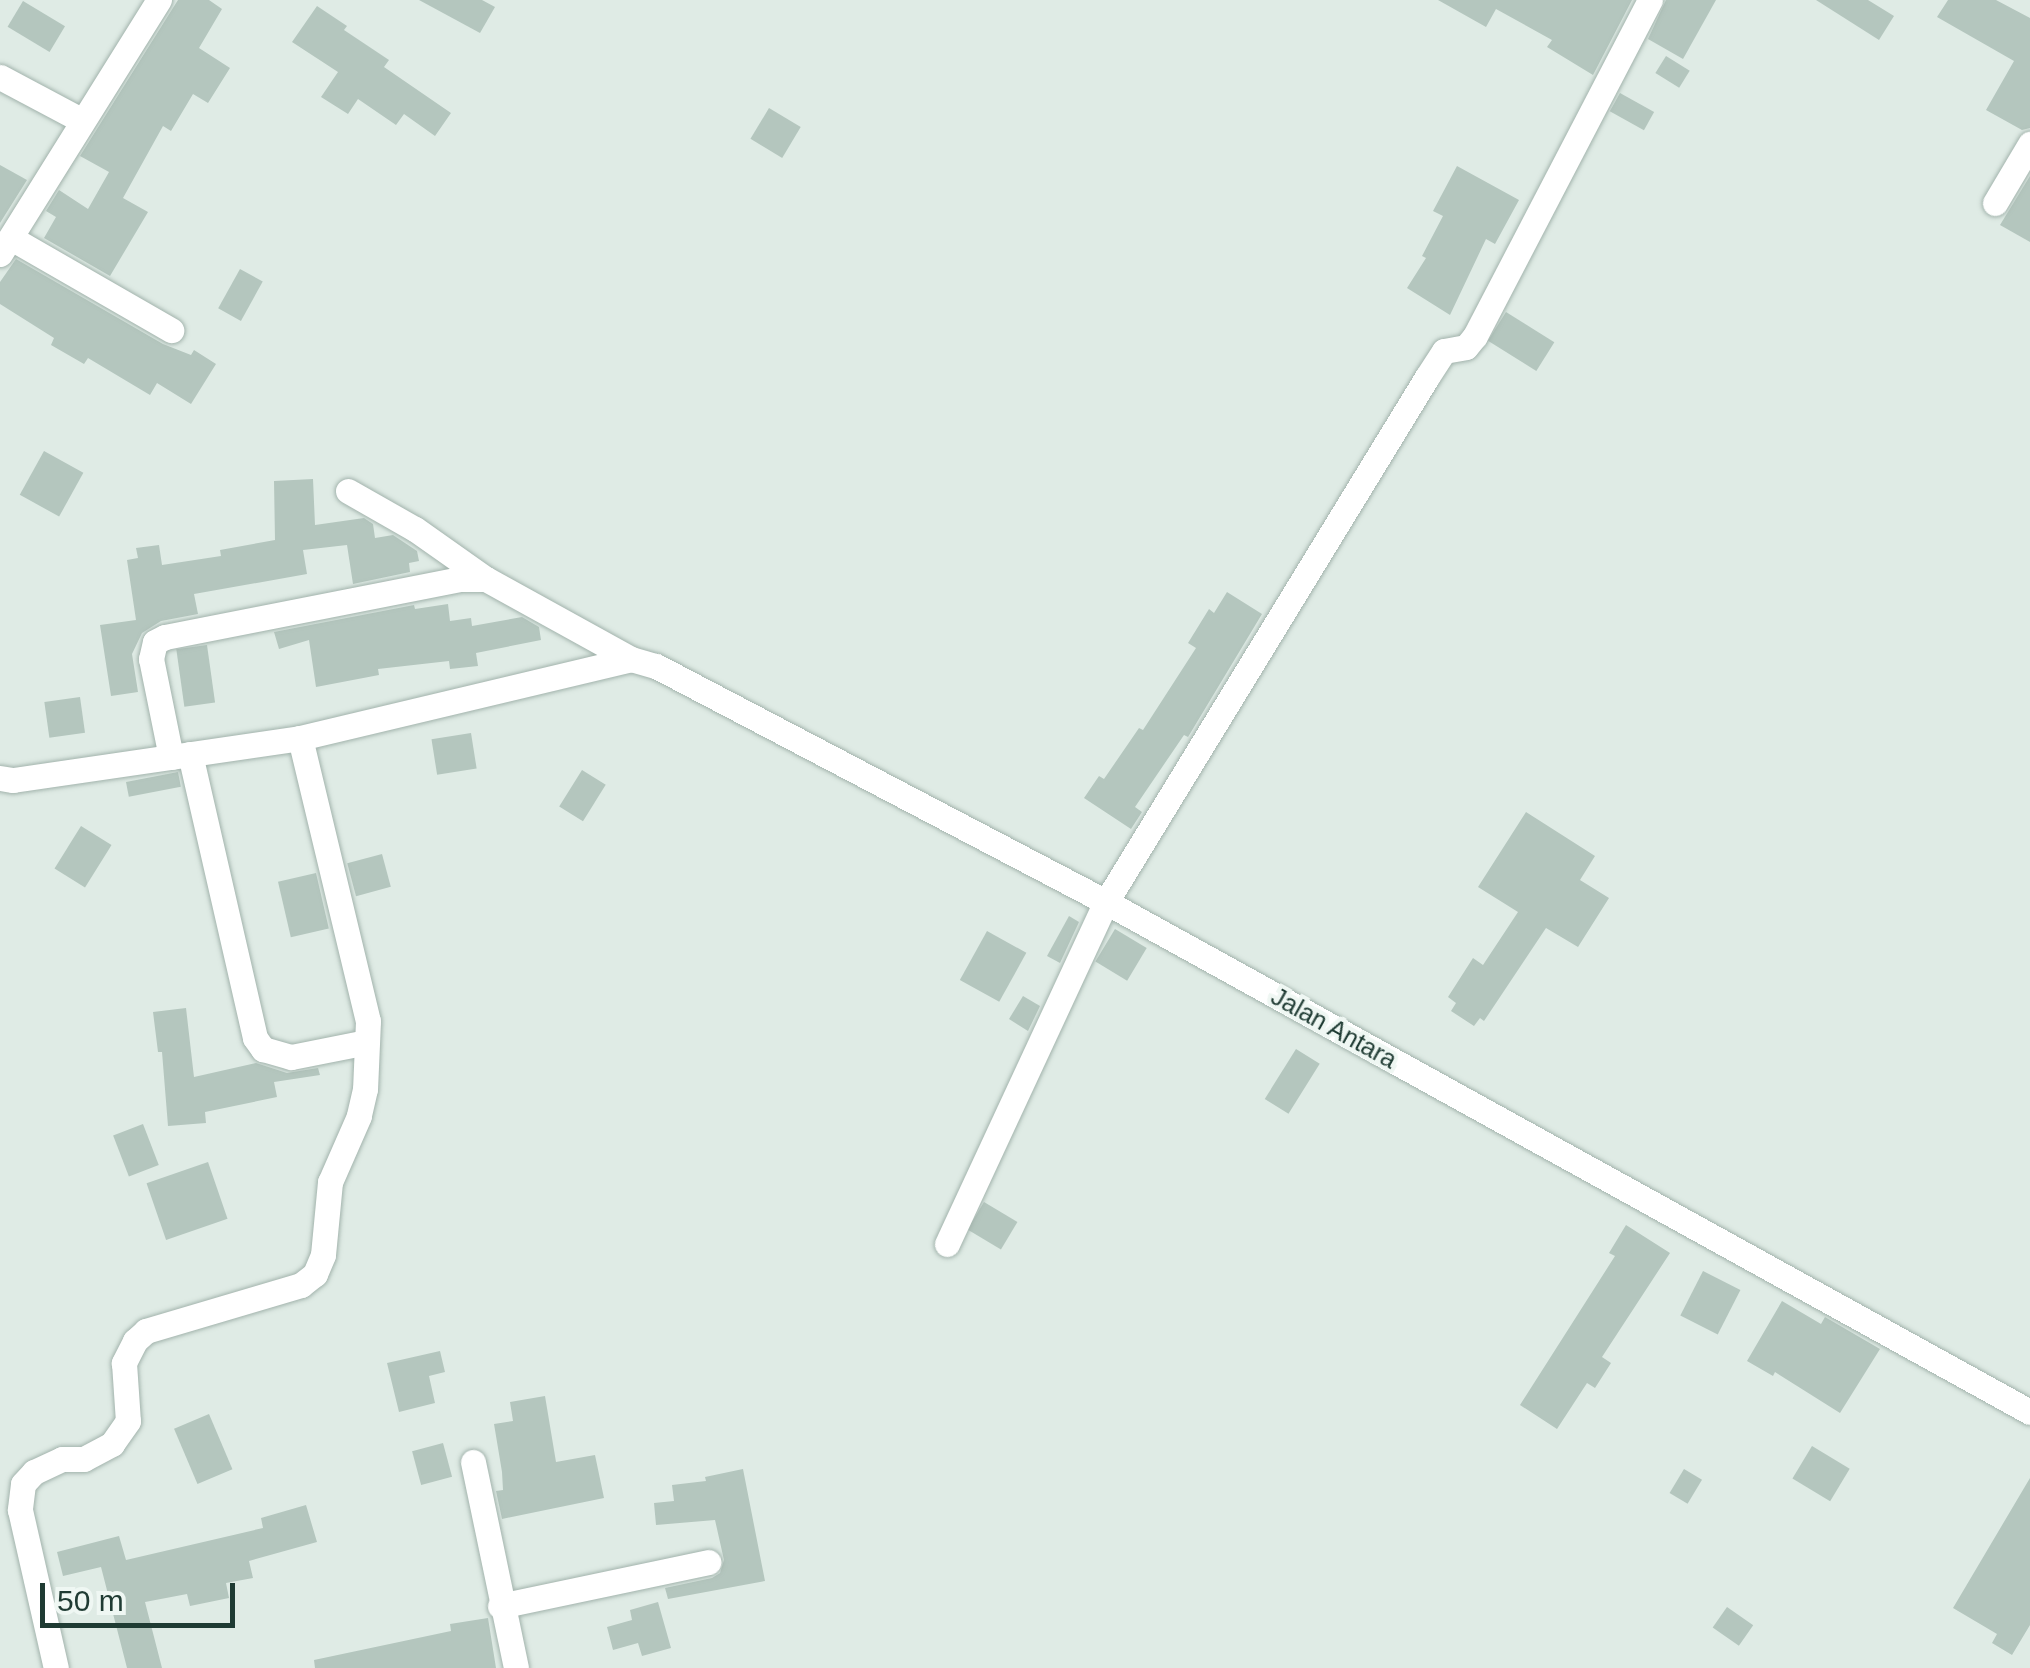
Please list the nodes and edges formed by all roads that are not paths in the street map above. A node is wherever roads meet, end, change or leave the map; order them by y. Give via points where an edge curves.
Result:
1 (159, 0) edge
2 (1650, 0) edge
3 (0, 77) edge
4 (81, 120) junction
5 (2030, 144) edge
6 (1995, 202) dead end
7 (5, 246) edge
8 (171, 330) dead end
9 (348, 491) dead end
10 (486, 578) junction
11 (631, 659) junction
12 (300, 738) junction
13 (181, 756) junction
14 (0, 778) edge
15 (1106, 902) junction
16 (367, 1042) junction
17 (947, 1244) dead end
18 (2030, 1412) edge
19 (473, 1462) dead end
20 (708, 1562) dead end
21 (500, 1606) junction
22 (56, 1668) edge
23 (516, 1668) edge

1 - 4 street
2 - 15 street via 1475,336 1466,347 1444,351 1427,376
3 - 4 street
4 - 7 street
5 - 6 street
7 - 8 street
9 - 10 street, Jalan Antara
10 - 11 street, Jalan Antara
10 - 13 street via 155,642 151,659
11 - 12 street
11 - 15 street, Jalan Antara via 656,666
12 - 13 street
12 - 16 street via 368,1021
13 - 14 street
13 - 16 street via 255,1038 263,1049 291,1057
15 - 17 street
15 - 18 street, Jalan Antara
16 - 22 street via 366,1090 330,1182 315,1274 301,1285 146,1331 124,1363 128,1421 112,1444 84,1458 62,1459 23,1484 20,1510
19 - 21 street
20 - 21 street
21 - 23 street

